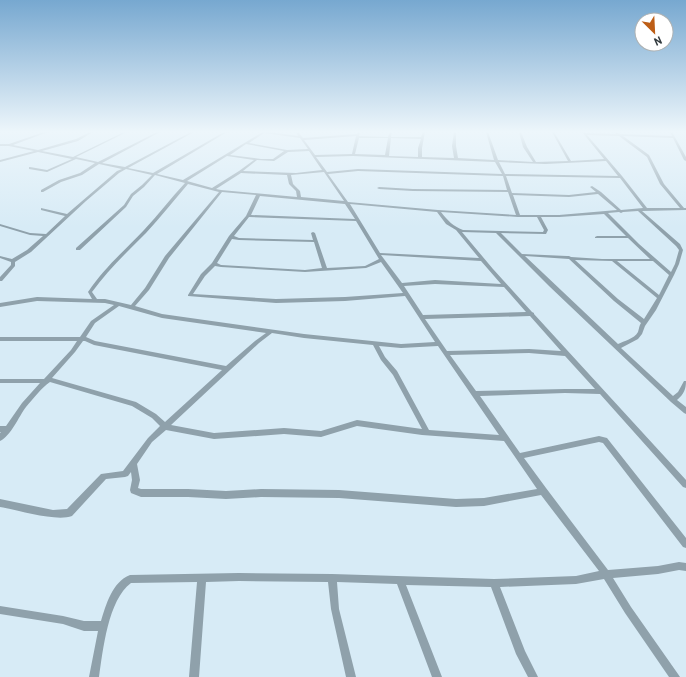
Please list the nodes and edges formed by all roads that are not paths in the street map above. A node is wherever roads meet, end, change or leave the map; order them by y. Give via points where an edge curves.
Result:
1 (62, 164) edge
2 (97, 164) edge
3 (101, 164) edge
4 (133, 164) edge
5 (172, 164) edge
6 (213, 164) edge
7 (251, 164) edge
8 (319, 164) edge
9 (498, 164) edge
10 (609, 164) edge
11 (652, 164) edge
12 (30, 168) dead end
13 (125, 168) junction
14 (240, 172) junction
15 (325, 172) junction
16 (154, 174) junction
17 (288, 174) junction
18 (504, 175) junction
19 (622, 177) junction
20 (185, 183) junction
21 (592, 187) dead end
22 (379, 188) dead end
23 (212, 189) junction
24 (220, 191) junction
25 (42, 192) dead end
26 (509, 192) junction
27 (600, 193) junction
28 (258, 195) junction
29 (299, 198) junction
30 (347, 203) junction
31 (42, 209) dead end
32 (646, 209) junction
33 (684, 209) edge
34 (639, 210) junction
35 (438, 211) junction
36 (622, 212) junction
37 (606, 213) junction
38 (68, 216) junction
39 (248, 216) junction
40 (518, 216) junction
41 (538, 216) junction
42 (358, 220) junction
43 (0, 225) edge
44 (456, 229) junction
45 (313, 233) dead end
46 (498, 233) junction
47 (47, 235) junction
48 (231, 237) junction
49 (597, 237) dead end
50 (628, 237) junction
51 (315, 241) junction
52 (78, 248) dead end
53 (522, 255) junction
54 (0, 257) edge
55 (380, 257) junction
56 (568, 257) junction
57 (482, 260) junction
58 (613, 260) junction
59 (654, 260) junction
60 (13, 261) junction
61 (214, 264) junction
62 (325, 270) junction
63 (672, 275) junction
64 (0, 280) edge
65 (401, 285) junction
66 (506, 286) junction
67 (406, 294) junction
68 (660, 298) junction
69 (95, 300) junction
70 (0, 304) edge
71 (118, 304) junction
72 (132, 306) junction
73 (532, 314) junction
74 (422, 317) junction
75 (644, 322) junction
76 (272, 331) junction
77 (0, 339) edge
78 (81, 339) junction
79 (375, 343) junction
80 (439, 344) junction
81 (617, 347) junction
82 (446, 353) junction
83 (568, 354) junction
84 (228, 369) junction
85 (48, 380) junction
86 (0, 381) edge
87 (686, 383) edge
88 (601, 392) junction
89 (474, 394) junction
90 (673, 400) junction
91 (686, 411) edge
92 (165, 427) junction
93 (0, 429) edge
94 (8, 429) junction
95 (427, 432) junction
96 (0, 438) edge
97 (506, 438) junction
98 (519, 456) junction
99 (133, 463) junction
100 (686, 485) edge
101 (543, 491) junction
102 (0, 503) edge
103 (686, 544) edge
104 (686, 567) edge
105 (606, 574) junction
106 (202, 578) junction
107 (332, 578) junction
108 (400, 580) junction
109 (494, 583) junction
110 (0, 610) edge
111 (103, 626) junction
112 (94, 677) edge
113 (194, 677) edge
114 (351, 677) edge
115 (437, 677) edge
116 (533, 677) edge
117 (675, 677) edge

1 - 12 street via 47,171
2 - 25 street
3 - 13 street
4 - 13 street
5 - 16 street
6 - 20 street
7 - 14 street
8 - 15 street
9 - 18 street
10 - 19 street
11 - 33 street via 662,184
13 - 16 street
13 - 38 street
14 - 17 street
14 - 23 street
15 - 17 street
15 - 18 street via 358,170
15 - 30 street
16 - 20 street
16 - 52 street via 132,195 125,206
17 - 29 street via 291,184 298,191
18 - 19 street
18 - 26 street
19 - 32 street
20 - 23 street
20 - 69 street via 159,216 129,244 97,280 90,292
21 - 27 street
22 - 26 street
23 - 24 street
24 - 28 street
24 - 72 street
26 - 27 street via 569,196
26 - 40 street
27 - 36 street
28 - 29 street
28 - 39 street
29 - 30 street
30 - 35 street
30 - 42 street
31 - 38 street
32 - 33 street
32 - 34 street
34 - 36 street
34 - 63 street via 681,250
35 - 40 street
35 - 44 street via 447,223
36 - 37 street
37 - 41 street
37 - 50 street
38 - 47 street
39 - 42 street
39 - 48 street
40 - 41 street
41 - 46 street via 546,230 545,233
42 - 55 street
43 - 47 street via 30,234
44 - 46 street
44 - 57 street
45 - 51 street
46 - 53 street
47 - 60 street via 22,257
48 - 51 street
48 - 61 street
49 - 50 street
50 - 59 street
51 - 62 street
53 - 56 street
53 - 81 street
54 - 60 street
55 - 57 street
55 - 62 street via 366,267
55 - 65 street
56 - 58 street
56 - 75 street
57 - 66 street
58 - 59 street
58 - 68 street
59 - 63 street
60 - 64 street via 13,265
61 - 62 street via 305,271
61 - 67 street via 190,295 276,301 345,300
63 - 68 street
65 - 66 street via 435,282
65 - 67 street
66 - 73 street
67 - 74 street
68 - 75 street
69 - 70 street via 37,299
69 - 71 street
71 - 72 street
71 - 78 street via 93,322
72 - 76 street via 162,316
73 - 74 street
73 - 83 street
74 - 80 street
75 - 81 street via 636,338
76 - 79 street
76 - 84 street
77 - 78 street
78 - 84 street
78 - 85 street
79 - 80 street via 401,346
79 - 95 street
80 - 82 street
81 - 90 street
82 - 83 street via 529,351
82 - 89 street
83 - 88 street
84 - 92 street
85 - 86 street
85 - 92 street via 134,404 154,416
85 - 94 street via 24,405
87 - 90 street
88 - 89 street
88 - 100 street
89 - 97 street
90 - 91 street
92 - 95 street via 214,436 284,431 321,434 357,423
92 - 99 street via 150,440
93 - 94 street
94 - 96 street
95 - 97 street
97 - 98 street
98 - 101 street
98 - 103 street via 599,439 605,440
99 - 101 street via 136,480 134,490 141,493 338,494 456,503 484,502
99 - 102 street via 125,474 107,475 99,479 66,514 53,514
101 - 105 street
104 - 105 street
105 - 109 street via 576,580
105 - 117 street
106 - 107 street
106 - 111 street via 125,581 121,584
106 - 113 street
107 - 108 street
107 - 114 street via 335,609
108 - 109 street
108 - 115 street
109 - 116 street via 521,654
110 - 111 street via 84,626
111 - 112 street

